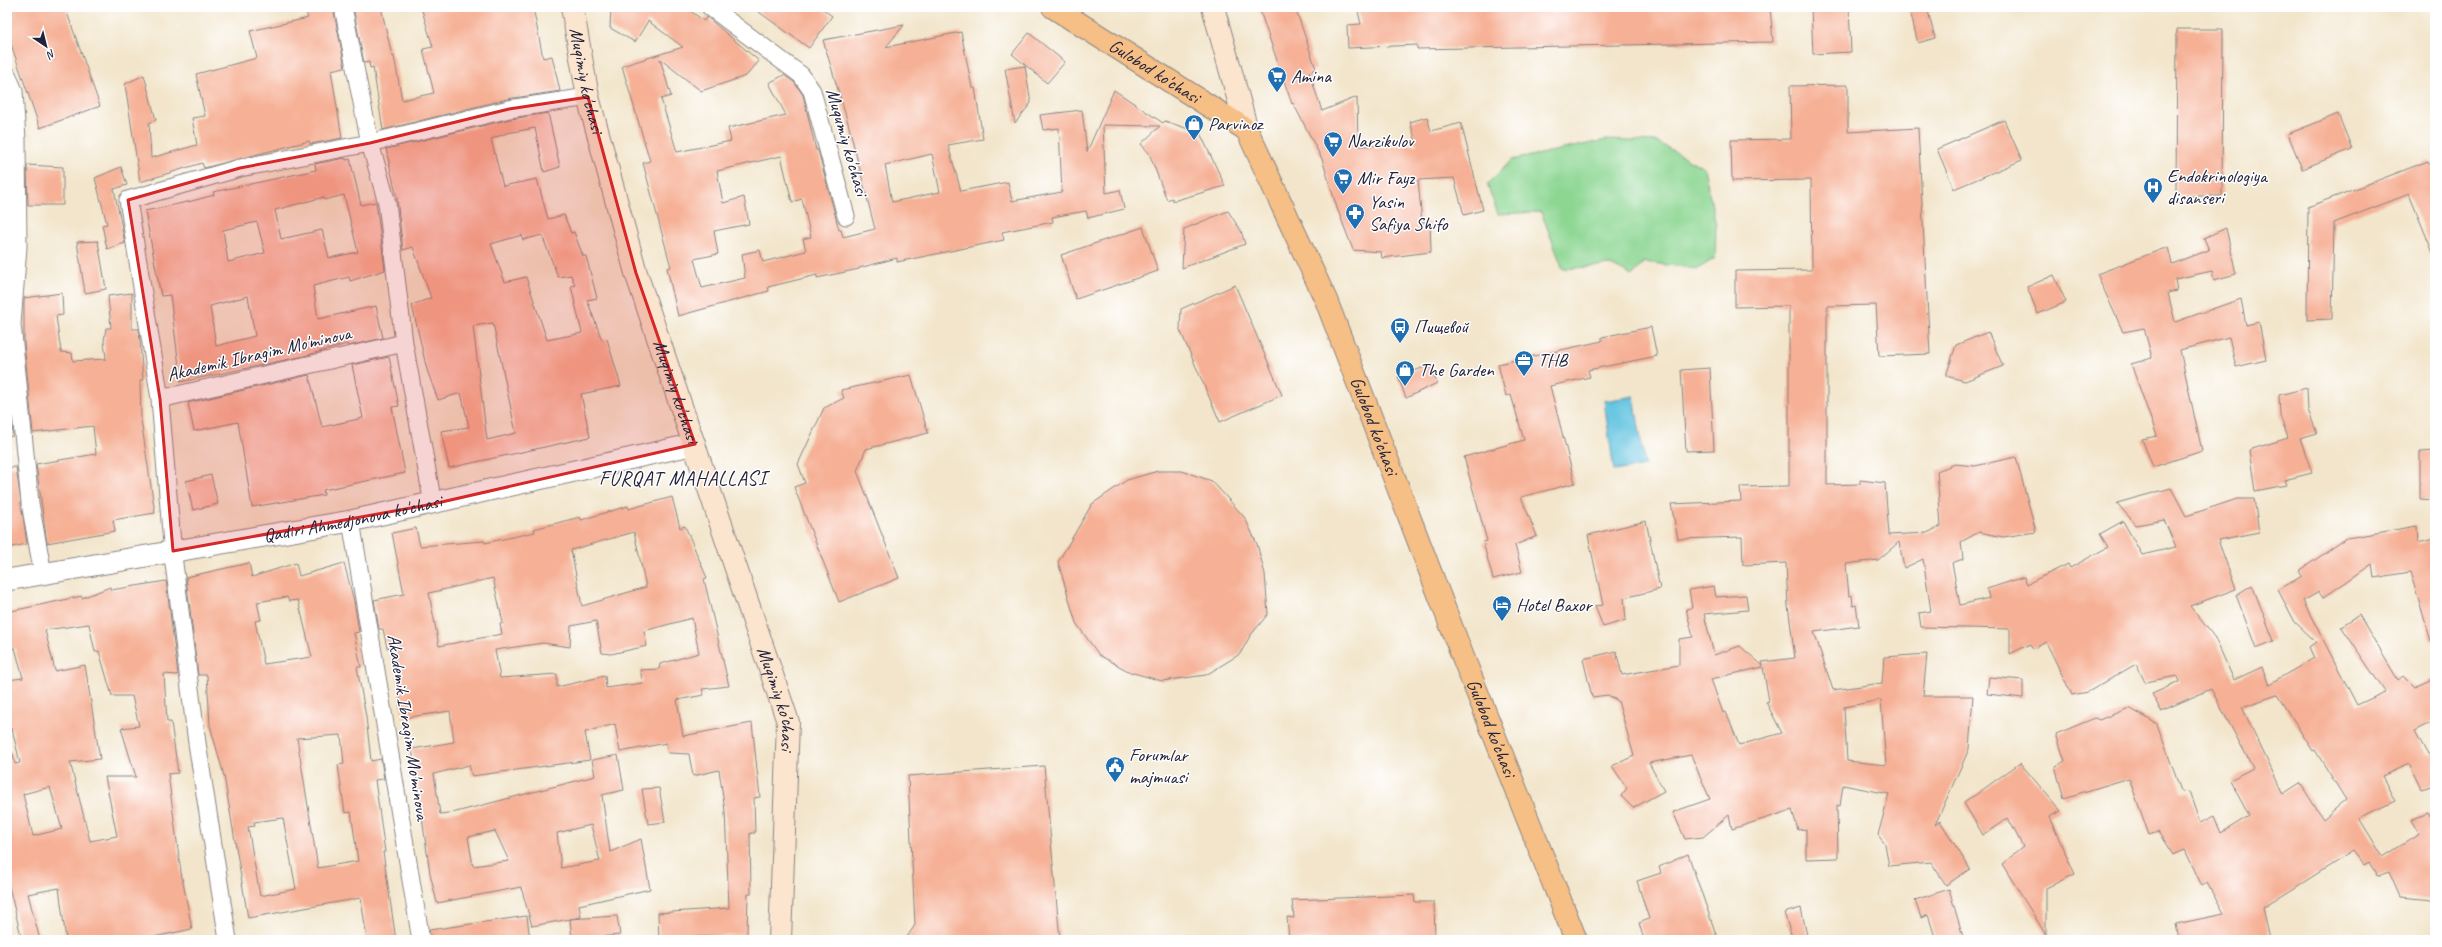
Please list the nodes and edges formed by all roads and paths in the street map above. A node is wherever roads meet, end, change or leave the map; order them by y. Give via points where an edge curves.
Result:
1 (343, 7) edge
2 (572, 7) edge
3 (710, 7) edge
4 (1053, 7) edge
5 (1213, 7) edge
6 (7, 74) edge
7 (588, 97) junction
8 (1247, 130) junction
9 (370, 143) junction
10 (846, 216) dead end
11 (404, 343) junction
12 (160, 399) junction
13 (695, 444) junction
14 (433, 504) junction
15 (352, 521) junction
16 (173, 553) junction
17 (43, 574) junction
18 (7, 580) edge
19 (228, 940) edge
20 (422, 940) edge
21 (780, 940) edge
22 (1576, 940) edge

1 - 9 street
2 - 7 main road, Muqimiy ko'chasi
3 - 10 street, Muqumiy ko'chasi via 801,75 812,91
4 - 8 main road, Gulobod ko'chasi
5 - 8 main road
6 - 17 street via 14,91 18,140 18,247 12,324 30,503
7 - 9 street via 510,109
7 - 13 main road, Muqimiy ko'chasi via 636,273
8 - 22 main road, Gulobod ko'chasi via 1326,300
9 - 11 street via 387,203
9 - 12 street via 240,168 128,200
11 - 12 street, Akademik Ibragim Mo'minova
11 - 14 street
12 - 16 street, Akademik Ibragim Mo'minova
13 - 14 street, Qadiri Ahmedjonova ko'chasi
13 - 21 main road, Muqimiy ko'chasi via 788,722
14 - 15 street, Qadiri Ahmedjonova ko'chasi
15 - 16 street, Qadiri Ahmedjonova ko'chasi
15 - 20 street, Akademik Ibragim Mo'minova
16 - 17 street, Qadiri Ahmedjonova ko'chasi
16 - 19 street, Akademik Ibragim Mo'minova via 197,743
17 - 18 street, Qadiri Ahmedjonova ko'chasi

